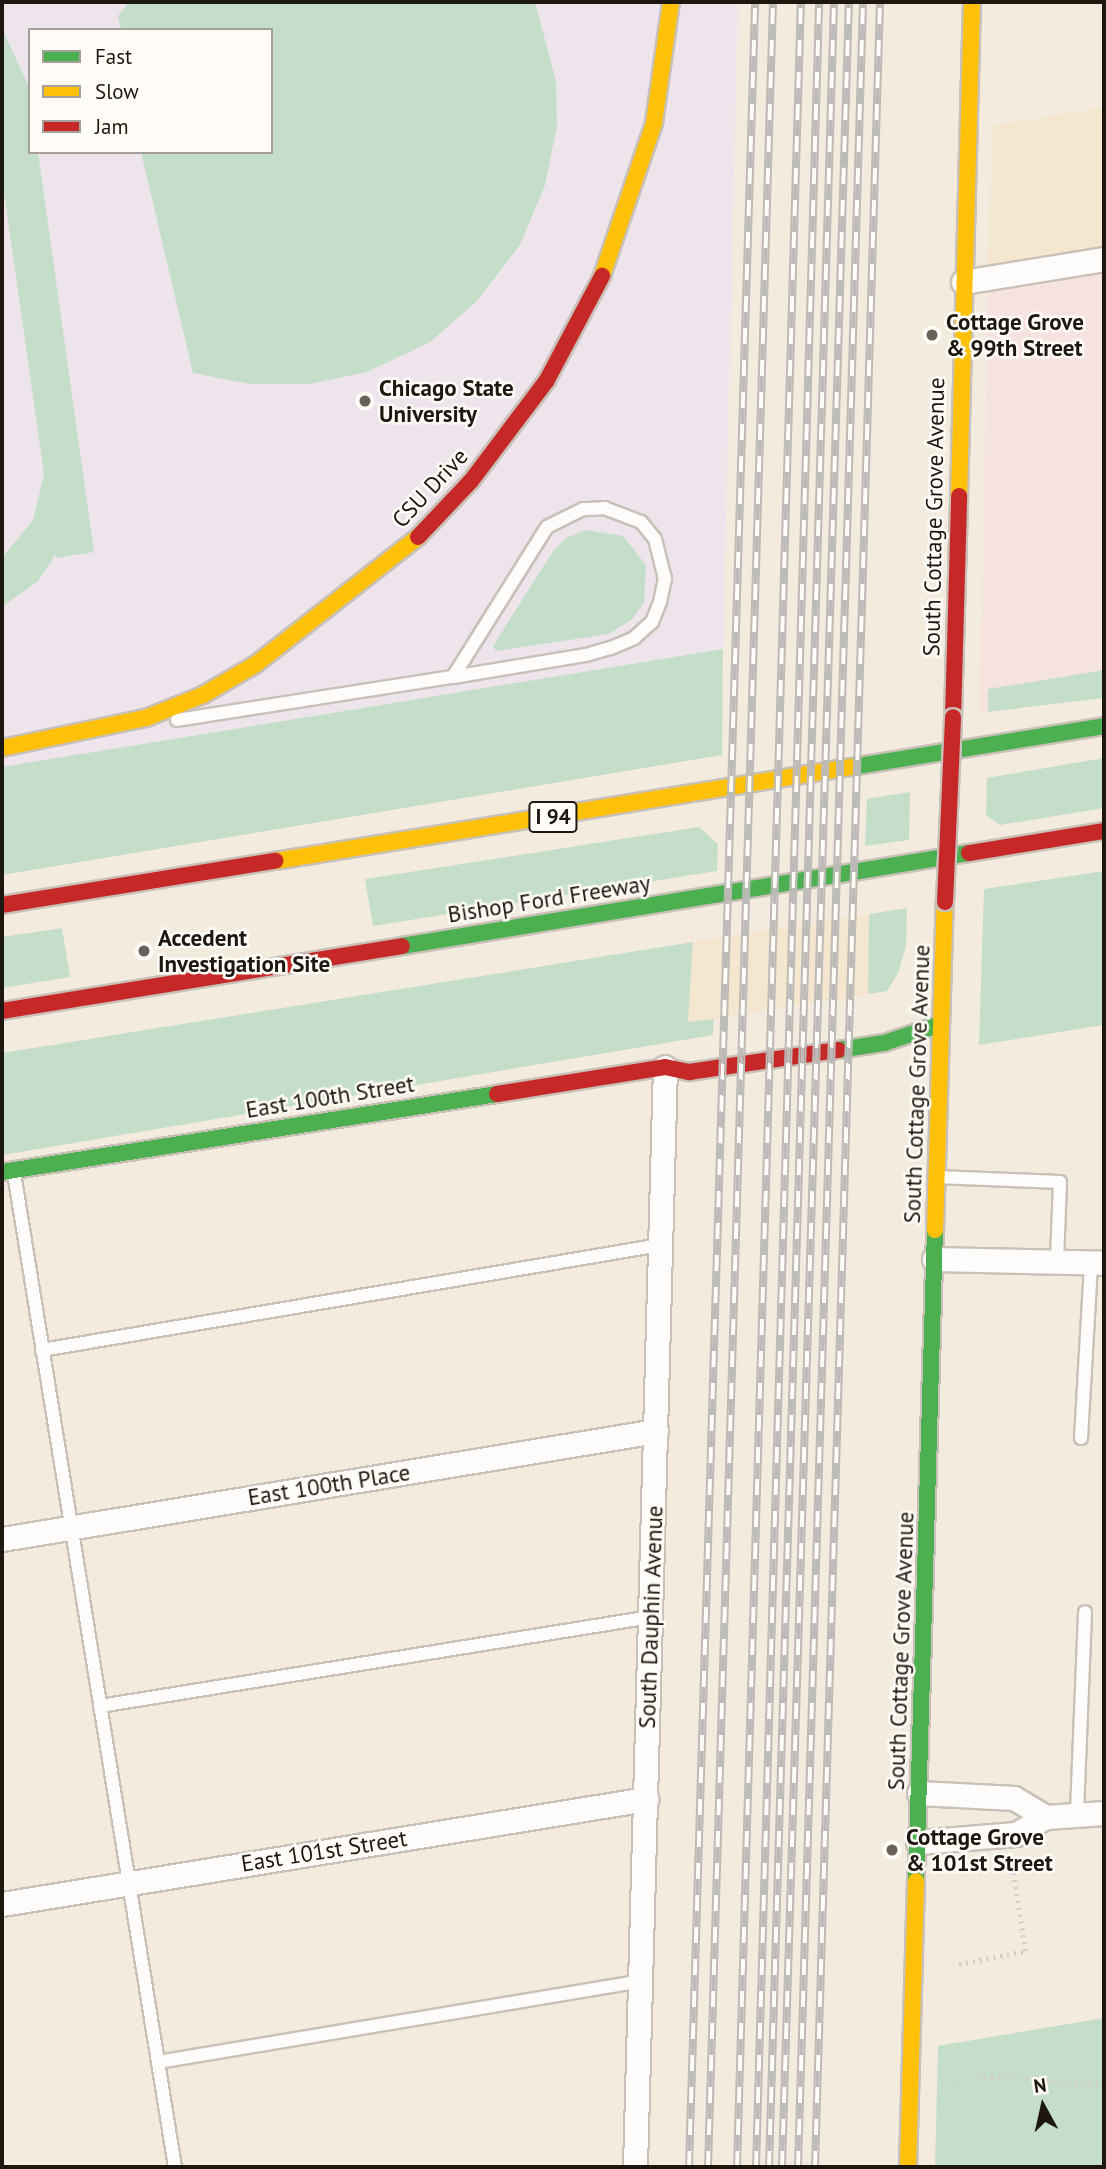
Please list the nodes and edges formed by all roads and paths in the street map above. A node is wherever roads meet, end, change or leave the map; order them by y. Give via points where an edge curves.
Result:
1 (671, 2) edge
2 (972, 2) edge
3 (1104, 259) edge
4 (963, 282) junction
5 (453, 677) junction
6 (1104, 726) edge
7 (66, 737) junction
8 (2, 748) edge
9 (1104, 831) edge
10 (967, 875) dead end
11 (925, 882) dead end
12 (2, 905) edge
13 (588, 916) junction
14 (692, 917) dead end
15 (2, 1011) edge
16 (893, 1021) dead end
17 (941, 1024) junction
18 (686, 1051) dead end
19 (664, 1067) junction
20 (8, 1171) edge
21 (936, 1177) junction
22 (660, 1245) junction
23 (934, 1259) junction
24 (1057, 1261) junction
25 (1097, 1263) edge
26 (42, 1350) junction
27 (656, 1431) junction
28 (1081, 1438) dead end
29 (71, 1527) junction
30 (2, 1539) edge
31 (1085, 1612) dead end
32 (651, 1617) junction
33 (100, 1706) junction
34 (919, 1793) junction
35 (646, 1799) junction
36 (1077, 1812) junction
37 (1104, 1813) edge
38 (1046, 1817) junction
39 (918, 1842) junction
40 (1011, 1853) dead end
41 (129, 1883) junction
42 (2, 1904) edge
43 (959, 1964) dead end
44 (641, 1981) junction
45 (158, 2062) junction
46 (956, 2081) dead end
47 (1104, 2083) edge
48 (175, 2167) edge
49 (632, 2167) edge
50 (908, 2167) edge

1 - 7 main road, CSU Drive via 654,123 611,255 582,321 510,434 419,536 256,664 203,695 146,718
2 - 4 main road, South Cottage Grove Avenue
3 - 4 street
4 - 17 main road, South Cottage Grove Avenue, bridge
5 - 5 lane via 586,656 634,638 652,622 663,590 663,559 655,539 641,522 605,508 583,509 547,527
5 - 7 lane
6 - 12 main road, I 94
7 - 8 main road, CSU Drive
9 - 13 main road, Bishop Ford Freeway
10 - 11 main road
13 - 14 main road
13 - 15 main road, Bishop Ford Freeway
16 - 17 main road
17 - 19 main road, East 100th Street via 858,1047 689,1072
17 - 21 main road, South Cottage Grove Avenue
18 - 19 main road, East 100th Street
19 - 20 main road, East 100th Street
19 - 22 street, South Dauphin Avenue
20 - 26 lane
21 - 23 main road, South Cottage Grove Avenue
21 - 24 lane via 1060,1182
22 - 26 lane
22 - 27 street, South Dauphin Avenue
23 - 24 street
23 - 34 main road, South Cottage Grove Avenue
24 - 25 street
25 - 28 lane
26 - 29 lane
27 - 29 street, East 100th Place
27 - 32 street, South Dauphin Avenue
29 - 30 street, East 100th Place
29 - 33 lane
31 - 36 lane
32 - 33 lane
32 - 35 street, South Dauphin Avenue
33 - 41 lane
34 - 38 street via 1014,1798
34 - 39 main road, South Cottage Grove Avenue
35 - 41 street, East 101st Street
35 - 44 street, South Dauphin Avenue
36 - 37 street
36 - 38 street
38 - 39 street via 1016,1834
39 - 50 main road, South Cottage Grove Avenue
40 - 43 path via 1025,1951
41 - 42 street, East 101st Street
41 - 45 lane
44 - 45 lane
44 - 49 street, South Dauphin Avenue
45 - 48 lane
46 - 47 path via 991,2077

